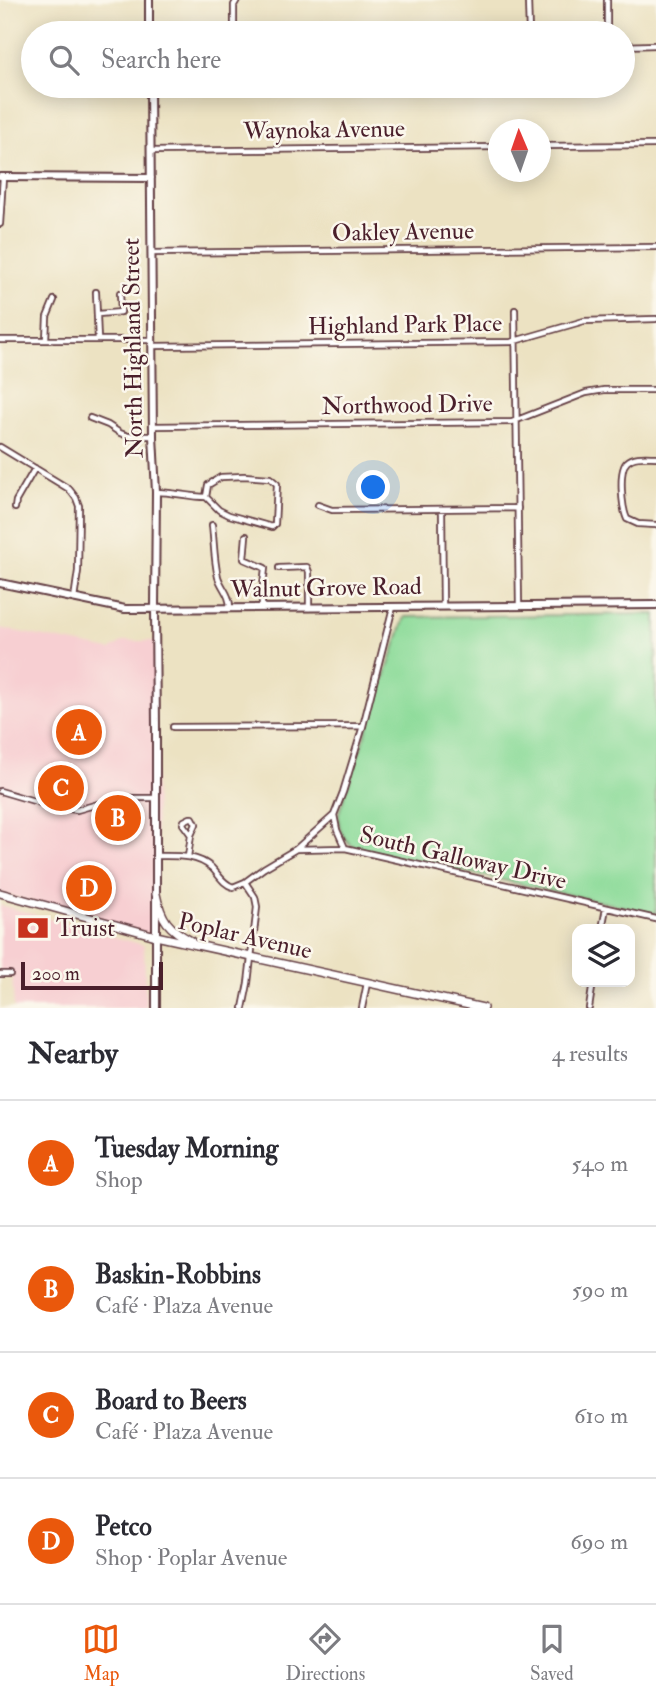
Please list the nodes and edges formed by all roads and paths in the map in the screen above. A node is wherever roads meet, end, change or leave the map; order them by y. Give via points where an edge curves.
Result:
1 (149, 0) edge
2 (237, 0) edge
3 (528, 0) edge
4 (607, 0) edge
5 (149, 21) edge
6 (233, 21) edge
7 (528, 21) edge
8 (607, 21) edge
9 (656, 45) edge
10 (635, 46) edge
11 (150, 98) edge
12 (656, 145) edge
13 (551, 146) edge
14 (488, 147) edge
15 (150, 151) junction
16 (2, 177) edge
17 (151, 178) junction
18 (0, 213) edge
19 (0, 224) edge
20 (656, 247) edge
21 (150, 253) junction
22 (96, 292) dead end
23 (120, 293) dead end
24 (54, 300) dead end
25 (515, 310) dead end
26 (97, 314) junction
27 (656, 319) edge
28 (0, 340) edge
29 (46, 340) junction
30 (98, 340) junction
31 (516, 341) junction
32 (152, 343) junction
33 (656, 390) edge
34 (90, 418) dead end
35 (517, 420) junction
36 (153, 426) junction
37 (153, 436) junction
38 (0, 447) edge
39 (656, 457) edge
40 (35, 468) junction
41 (156, 492) junction
42 (206, 497) junction
43 (318, 505) dead end
44 (15, 508) dead end
45 (518, 508) junction
46 (442, 509) junction
47 (212, 525) dead end
48 (656, 525) edge
49 (246, 536) dead end
50 (279, 568) dead end
51 (0, 583) edge
52 (74, 599) junction
53 (656, 605) edge
54 (443, 606) junction
55 (519, 606) junction
56 (393, 607) junction
57 (230, 608) junction
58 (262, 608) junction
59 (309, 608) junction
60 (155, 609) junction
61 (363, 726) junction
62 (173, 727) dead end
63 (0, 792) edge
64 (155, 797) junction
65 (334, 815) junction
66 (191, 835) dead end
67 (345, 848) junction
68 (296, 849) junction
69 (156, 856) junction
70 (188, 857) junction
71 (245, 882) junction
72 (0, 893) edge
73 (156, 894) junction
74 (606, 908) junction
75 (656, 919) edge
76 (603, 924) edge
77 (156, 936) junction
78 (198, 945) junction
79 (251, 958) junction
80 (0, 974) edge
81 (10, 974) dead end
82 (368, 982) junction
83 (592, 987) edge
84 (156, 1008) edge
85 (243, 1008) edge
86 (362, 1008) edge
87 (483, 1008) edge
88 (589, 1008) edge

1 - 5 main road
2 - 6 street
3 - 7 street
4 - 8 street
9 - 10 street
11 - 15 main road, North Highland Street
12 - 13 street
14 - 15 street, Waynoka Avenue
15 - 17 main road, North Highland Street
16 - 17 main road
16 - 18 street
17 - 21 main road, North Highland Street
18 - 19 street
20 - 21 street, Oakley Avenue
21 - 32 main road, North Highland Street
22 - 26 street
23 - 26 street via 121,312
24 - 29 street via 47,317
25 - 31 street
26 - 30 street
27 - 31 street, Highland Park Place via 584,321
28 - 29 street, Highland Park Place
29 - 30 street, Highland Park Place
30 - 32 street, Highland Park Place
31 - 32 street, Highland Park Place
31 - 35 street
32 - 36 main road, North Highland Street
33 - 35 street, Northwood Drive via 592,392
34 - 37 street via 128,436
35 - 36 street, Northwood Drive
35 - 45 street
36 - 37 main road, North Highland Street
37 - 41 main road, North Highland Street
38 - 40 street
39 - 48 street via 628,461 622,473 625,516 634,523
40 - 44 street
40 - 52 street via 69,489 79,506
41 - 42 street
41 - 60 main road, North Highland Street
42 - 42 street via 229,515 272,527 275,524 277,484 270,478 220,477 208,485
43 - 46 street via 332,510
45 - 46 street
45 - 55 street
46 - 54 street
47 - 57 street via 217,573
49 - 58 street via 244,559 265,568
50 - 59 street via 307,567
51 - 52 main road, Walnut Grove Road
52 - 60 main road, Walnut Grove Road
53 - 55 main road, Walnut Grove Road
54 - 55 main road, Walnut Grove Road
54 - 56 main road, Walnut Grove Road
56 - 59 main road, Walnut Grove Road
56 - 61 street
57 - 58 main road, Walnut Grove Road
57 - 60 main road, Walnut Grove Road
58 - 59 main road, Walnut Grove Road
60 - 64 main road, North Highland Street
61 - 62 street
61 - 65 street
63 - 64 street via 77,810 119,798
64 - 69 main road, North Highland Street
65 - 67 street
65 - 68 street
66 - 70 street
67 - 68 street, South Galloway Drive
67 - 74 street, South Galloway Drive
68 - 71 street, South Galloway Drive
69 - 70 street
69 - 73 main road, North Highland Street
70 - 71 street via 208,865 229,886
71 - 79 street via 257,903
72 - 77 main road, Poplar Avenue
73 - 77 main road, North Highland Street
73 - 78 main road via 168,925
74 - 75 street, South Galloway Drive
74 - 76 street
77 - 78 main road, Poplar Avenue
77 - 84 main road, North Highland Street
78 - 79 main road, Poplar Avenue
79 - 82 main road, Poplar Avenue
79 - 85 street
80 - 81 street
82 - 86 street
82 - 87 main road, Poplar Avenue
83 - 88 street

